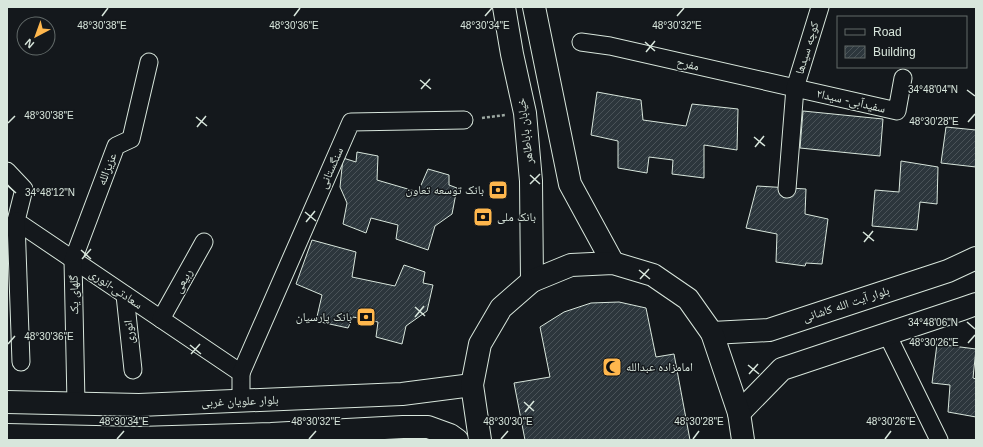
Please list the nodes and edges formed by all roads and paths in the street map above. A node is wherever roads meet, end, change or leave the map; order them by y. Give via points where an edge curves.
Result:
1 (504, 7) edge
2 (534, 7) edge
3 (820, 7) edge
4 (581, 42) dead end
5 (149, 62) dead end
6 (903, 78) dead end
7 (795, 88) junction
8 (525, 113) junction
9 (464, 120) joint
10 (7, 171) edge
11 (787, 189) dead end
12 (16, 221) junction
13 (204, 242) dead end
14 (976, 258) edge
15 (73, 260) junction
16 (613, 263) junction
17 (532, 281) junction
18 (125, 295) junction
19 (976, 304) edge
20 (161, 319) junction
21 (712, 333) junction
22 (887, 334) junction
23 (21, 362) dead end
24 (133, 370) dead end
25 (241, 373) junction
26 (472, 385) junction
27 (241, 401) junction
28 (7, 402) edge
29 (76, 403) junction
30 (739, 413) junction
31 (7, 435) edge
32 (271, 437) edge
33 (139, 439) edge
34 (457, 440) edge
35 (480, 440) edge
36 (743, 440) edge
37 (939, 440) edge

1 - 8 main road, خیابان باباطاهر
2 - 16 main road via 570,184
3 - 7 street, کوچه سیدها
4 - 7 street, مفرح via 610,46
5 - 15 street, عزیزالله via 131,139 116,146
6 - 7 street, سفیدآبی- سیدا۲ via 897,111
7 - 11 street, کوچه سیدها
8 - 9 path
8 - 17 main road, خیابان باباطاهر via 531,181
9 - 25 street, سنگستانی via 351,122
10 - 12 street via 24,189
12 - 15 street, سعادتی-انوری
12 - 23 street
13 - 20 street, ربیعی
14 - 21 main road, بلوار آیت الله کاشانی via 948,271 769,330
15 - 18 street, سعادتی-انوری
15 - 29 street, گلهای یک
16 - 17 main road via 571,265
16 - 21 main road via 653,275 688,299
17 - 26 main road via 501,308 480,344
18 - 20 street, سعادتی-انوری
18 - 24 street, انوری
19 - 22 main road
20 - 25 street, سعادتی-انوری
21 - 30 main road
22 - 30 main road via 782,369
22 - 37 street
25 - 27 street
26 - 27 main road, بلوار علویان غربی via 402,394
26 - 35 main road
27 - 29 main road, بلوار علویان غربی via 139,405
28 - 29 main road, بلوار علویان غربی
30 - 36 main road
31 - 33 main road
32 - 33 main road
32 - 34 main road via 428,427

